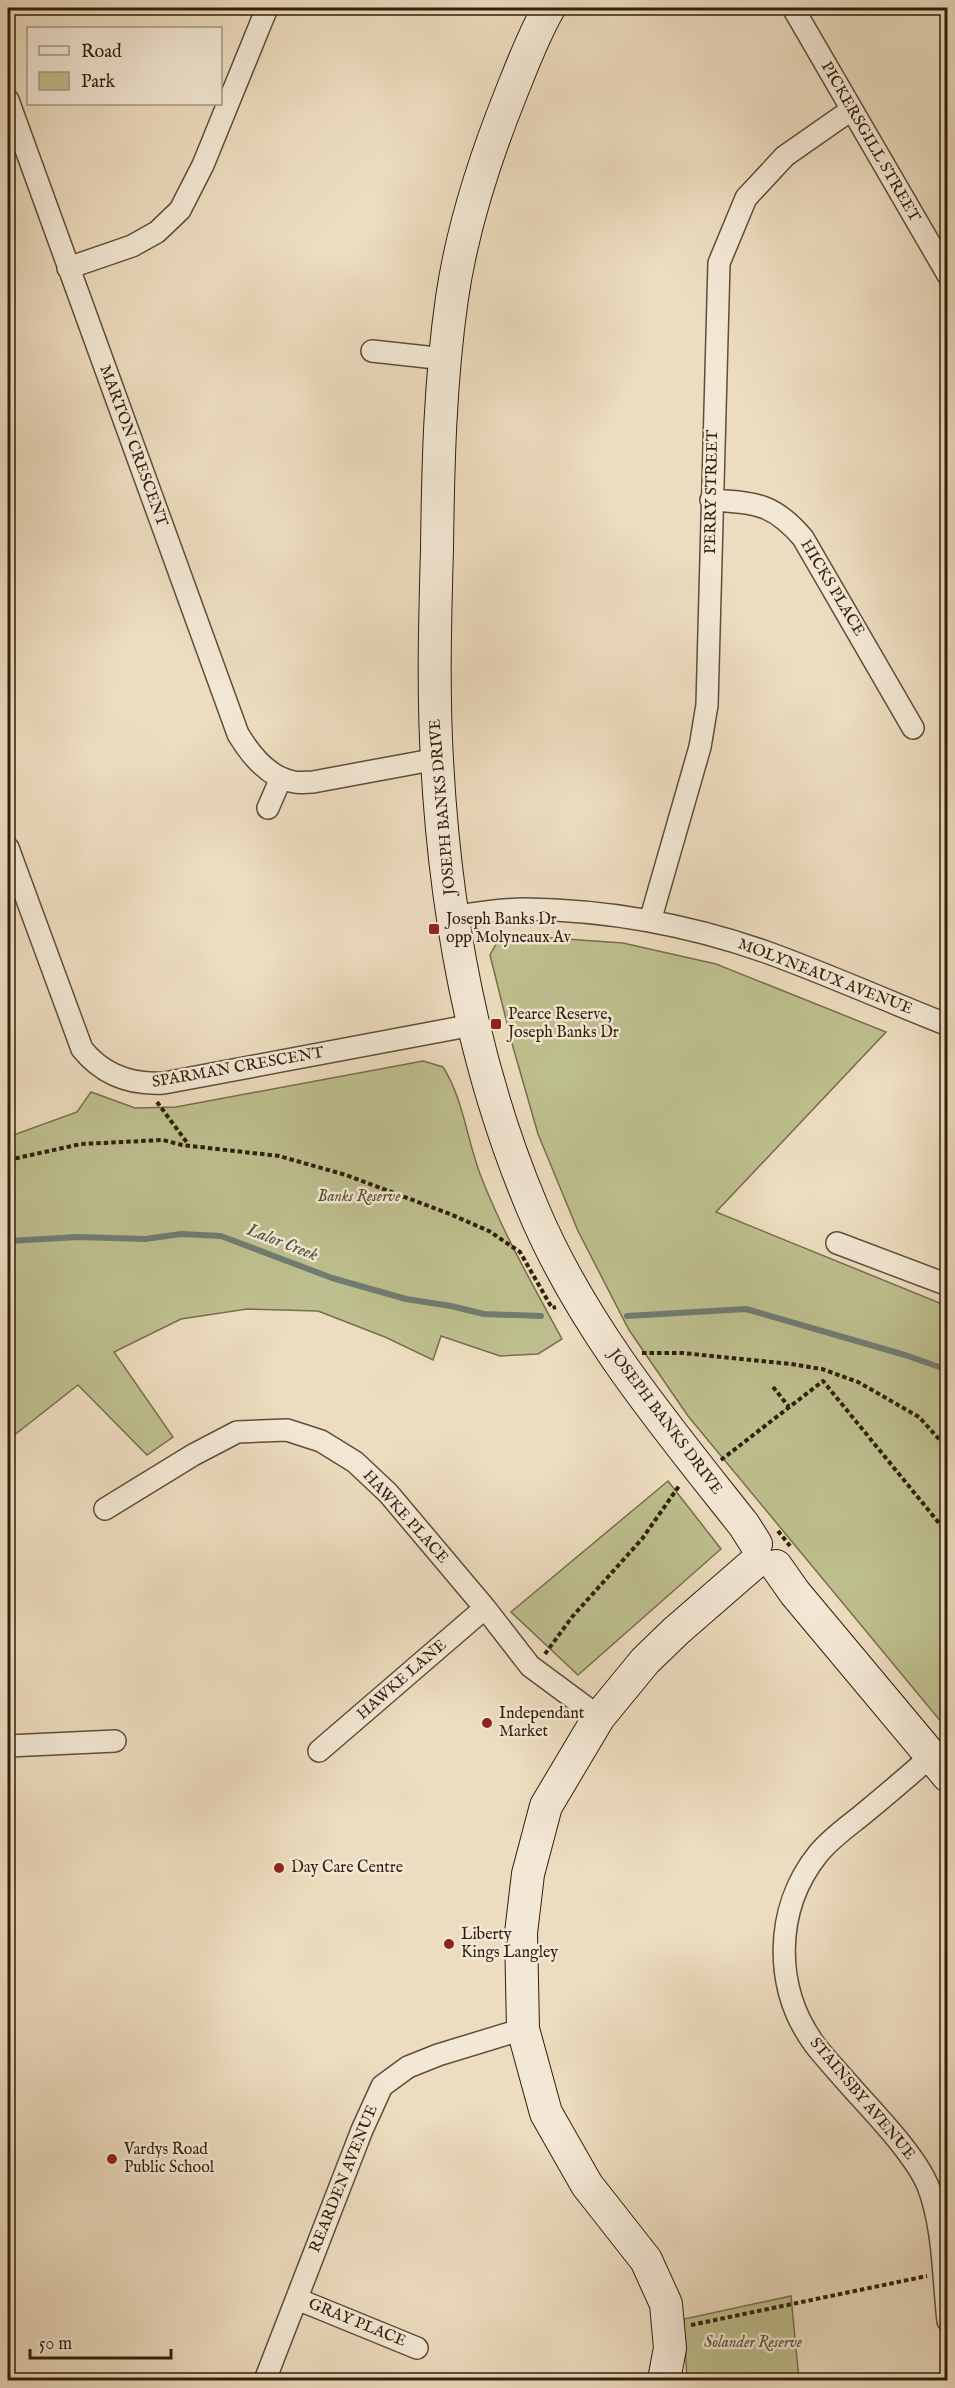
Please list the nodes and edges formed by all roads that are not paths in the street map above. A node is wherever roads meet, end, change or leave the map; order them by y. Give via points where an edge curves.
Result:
1 (267, 8) edge
2 (549, 8) edge
3 (794, 8) edge
4 (8, 100) edge
5 (851, 110) junction
6 (68, 268) junction
7 (948, 275) edge
8 (372, 351) dead end
9 (445, 359) junction
10 (711, 500) junction
11 (913, 728) dead end
12 (437, 759) junction
13 (281, 778) junction
14 (268, 808) dead end
15 (8, 848) edge
16 (452, 916) junction
17 (650, 921) junction
18 (473, 1025) junction
19 (948, 1025) edge
20 (837, 1243) dead end
21 (948, 1285) edge
22 (105, 1509) dead end
23 (761, 1558) junction
24 (486, 1608) junction
25 (599, 1717) junction
26 (116, 1741) dead end
27 (8, 1746) edge
28 (319, 1751) dead end
29 (939, 1766) edge
30 (523, 2029) junction
31 (946, 2297) edge
32 (297, 2299) junction
33 (948, 2321) edge
34 (417, 2348) dead end
35 (265, 2380) edge
36 (664, 2380) edge

1 - 6 street via 203,165 180,210 157,232 132,246
2 - 9 street, JOSEPH BANKS DRIVE via 536,30 481,174 454,286
3 - 5 street, PICKERSGILL STREET
4 - 6 street, MARTON CRESCENT
5 - 7 street, PICKERSGILL STREET
5 - 10 street, PERRY STREET via 785,156 746,198 719,263
6 - 13 street, MARTON CRESCENT via 238,734 249,752
8 - 9 street
9 - 12 street, JOSEPH BANKS DRIVE via 436,580
10 - 11 street, HICKS PLACE via 755,503 789,522 803,538
10 - 17 street, PERRY STREET via 707,705 700,747
12 - 13 street via 313,782
12 - 16 street, JOSEPH BANKS DRIVE
13 - 14 street
15 - 18 street, SPARMAN CRESCENT via 82,1049 93,1063 122,1079 164,1083
16 - 17 street, MOLYNEAUX AVENUE via 523,909 592,912
16 - 18 street, JOSEPH BANKS DRIVE
17 - 19 street, MOLYNEAUX AVENUE via 766,952
18 - 23 street, JOSEPH BANKS DRIVE via 518,1174 577,1298 626,1374 744,1525
20 - 21 street
22 - 24 street, HAWKE PLACE via 237,1432 287,1430 321,1441 355,1462 388,1493
23 - 25 street via 645,1661
23 - 29 street, JOSEPH BANKS DRIVE via 795,1593
24 - 25 street, HAWKE PLACE via 530,1666
24 - 28 street, HAWKE LANE
25 - 30 street via 546,1806 528,1874 521,1933
26 - 27 street
29 - 31 street, STAINSBY AVENUE via 836,1836 819,1852 797,1885 784,1939 790,1994 814,2044 915,2162 928,2187 938,2226
30 - 32 street, REARDEN AVENUE via 408,2067 382,2086
30 - 36 street via 546,2113 587,2185 646,2260 666,2304 670,2348
31 - 33 street, STAINSBY AVENUE
32 - 34 street, GRAY PLACE
32 - 35 street, REARDEN AVENUE

